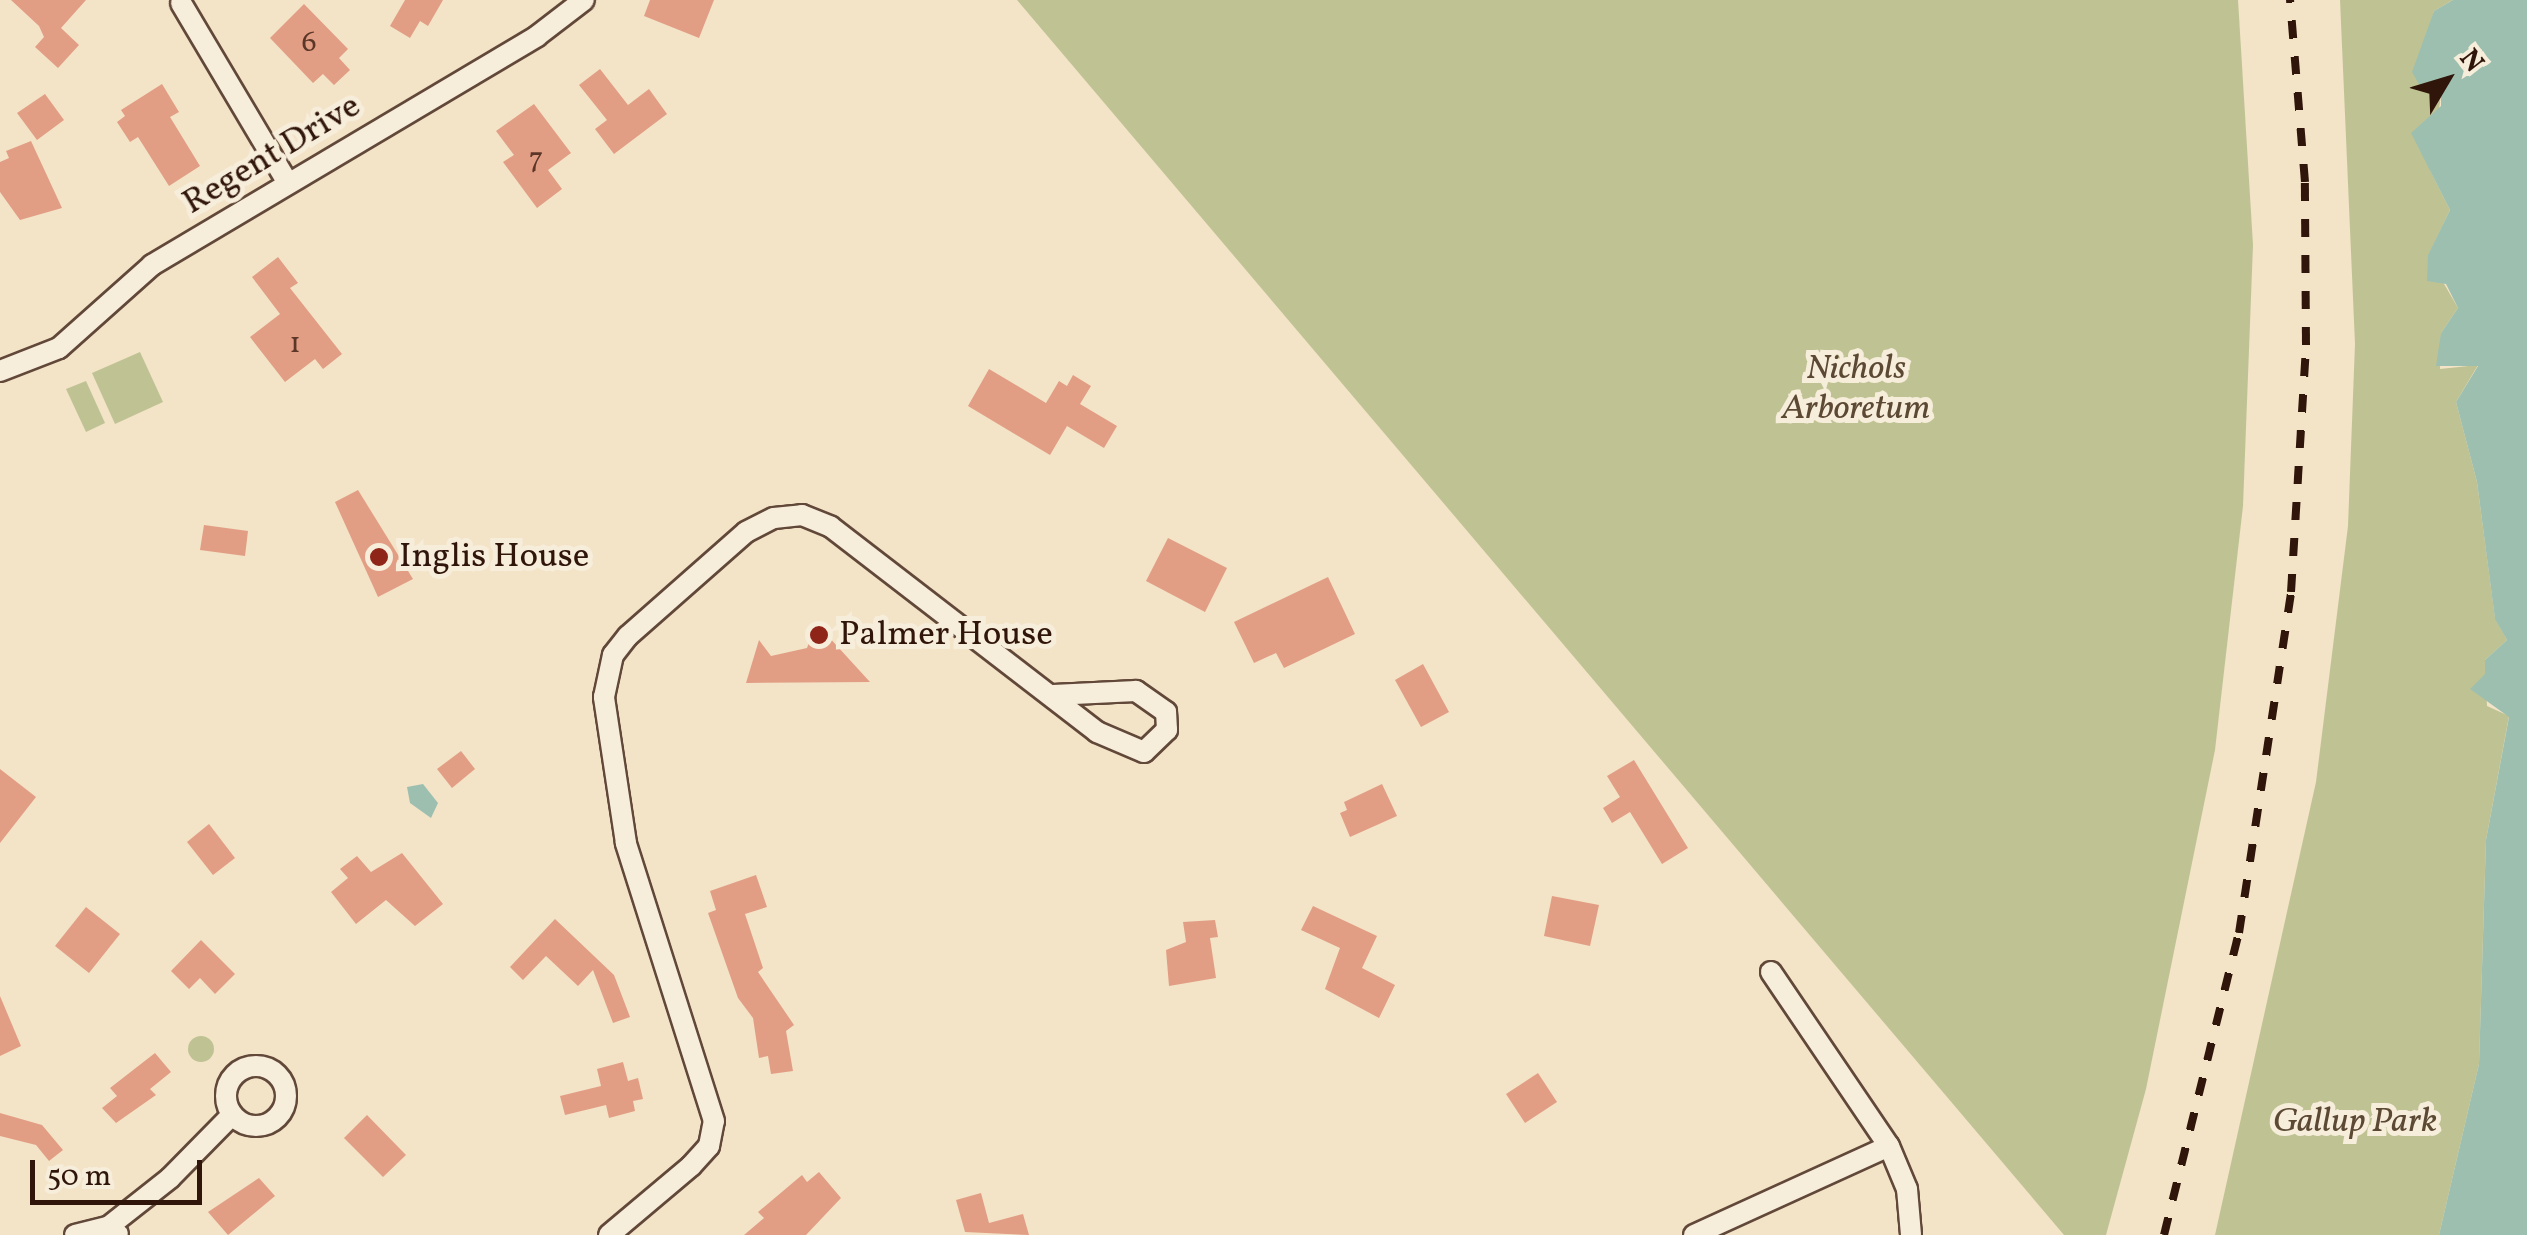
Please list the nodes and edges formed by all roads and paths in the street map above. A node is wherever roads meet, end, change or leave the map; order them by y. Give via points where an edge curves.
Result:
1 (584, 0) edge
2 (181, 2) dead end
3 (288, 183) junction
4 (0, 371) edge
5 (1053, 695) junction
6 (1771, 972) dead end
7 (232, 1115) dead end
8 (1889, 1146) junction
9 (114, 1231) edge
10 (75, 1235) edge
11 (609, 1235) edge
12 (1694, 1235) edge
13 (1911, 1235) edge

1 - 3 street, Regent Drive via 538,36
2 - 3 street
3 - 4 street, Regent Drive via 152,265 58,348
5 - 5 street via 1128,749 1144,752 1167,730 1166,712 1136,691
5 - 11 street via 831,527 802,515 774,518 746,532 613,656 604,697 626,843 714,1121 709,1146
6 - 8 street
7 - 9 street
8 - 12 street
8 - 13 street via 1907,1188
9 - 10 street

